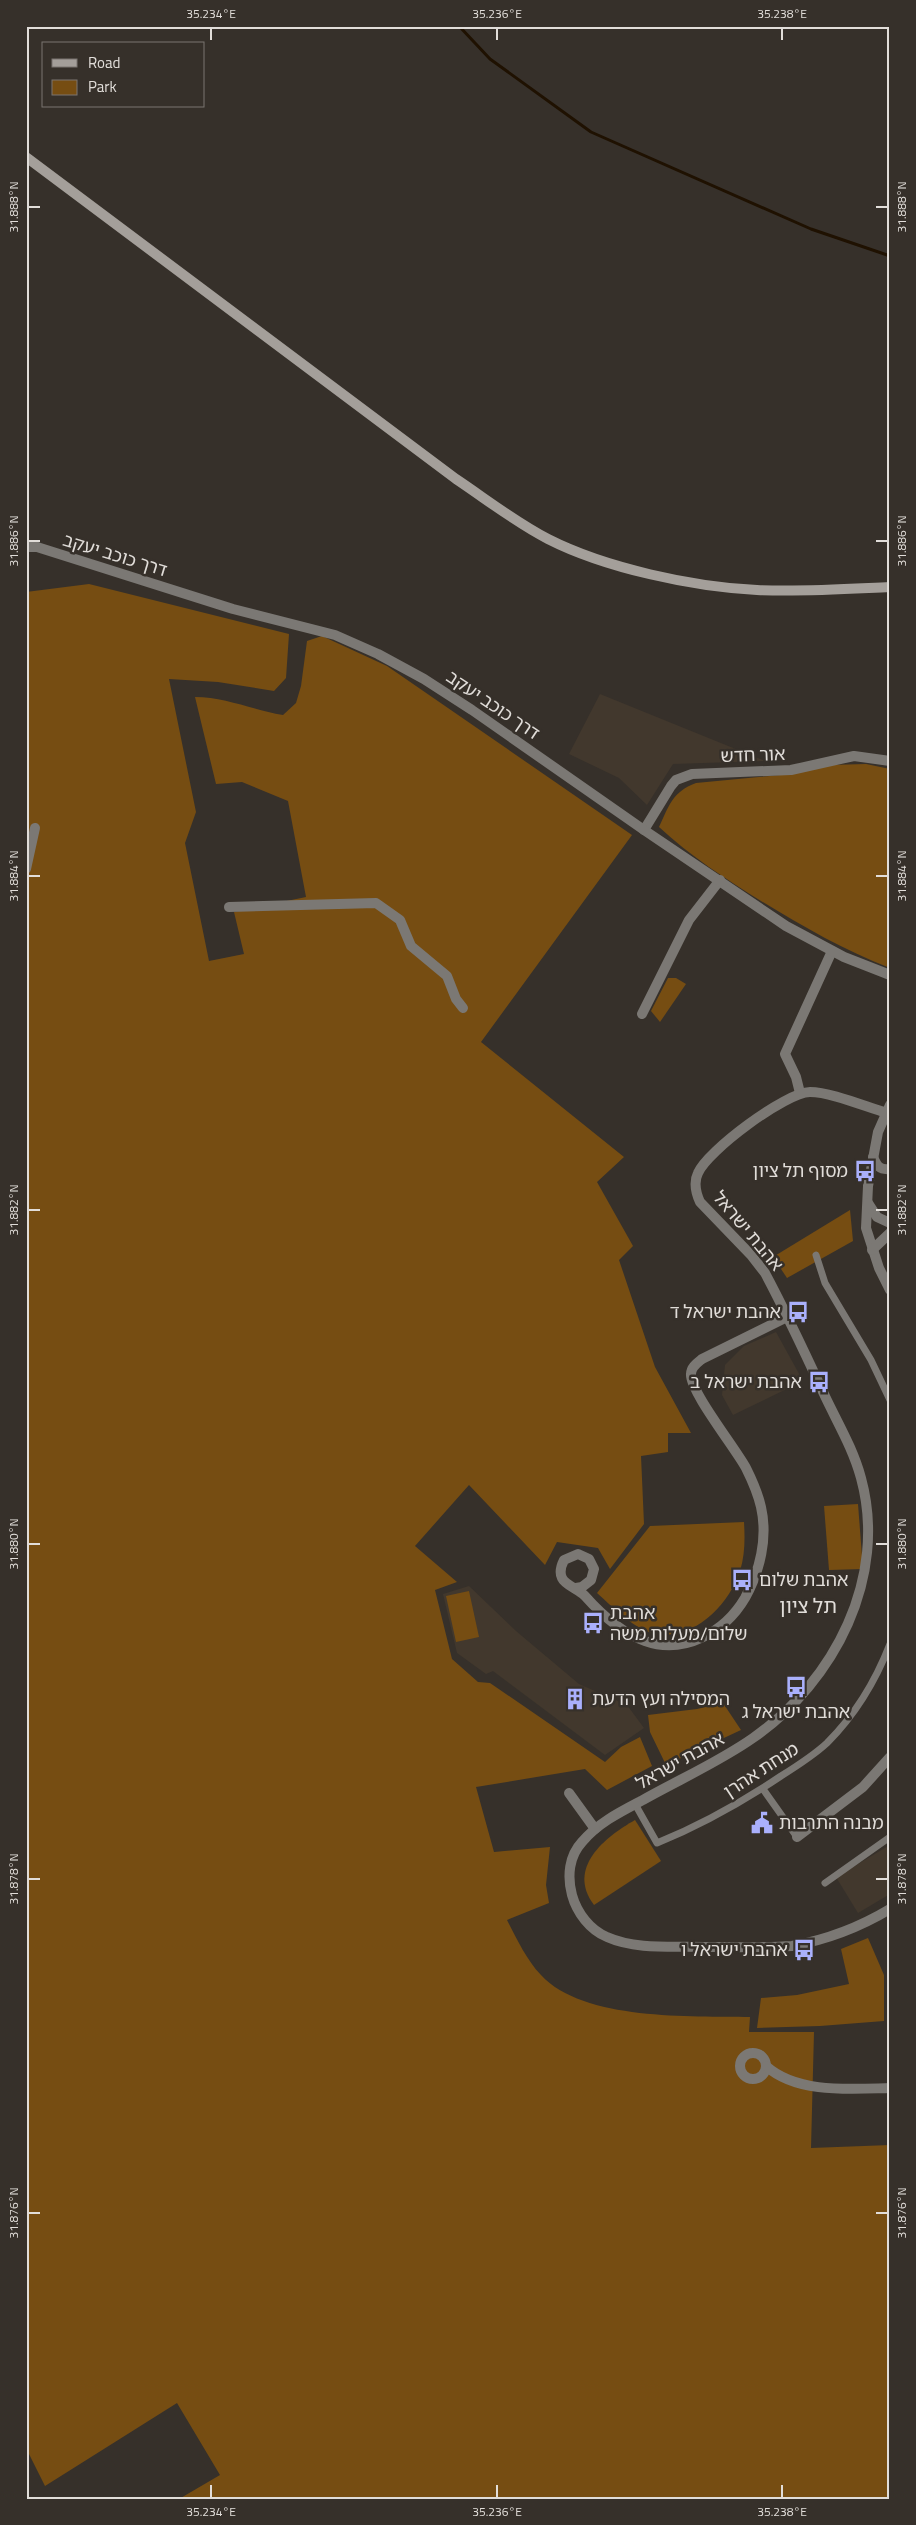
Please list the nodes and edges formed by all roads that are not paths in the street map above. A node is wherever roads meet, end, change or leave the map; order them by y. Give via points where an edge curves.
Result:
1 (26, 157) edge
2 (32, 547) edge
3 (890, 587) edge
4 (890, 761) edge
5 (35, 828) dead end
6 (644, 830) junction
7 (26, 869) edge
8 (720, 880) junction
9 (229, 907) dead end
10 (832, 951) junction
11 (890, 975) edge
12 (463, 1008) dead end
13 (642, 1014) dead end
14 (800, 1093) junction
15 (889, 1112) edge
16 (873, 1157) junction
17 (890, 1169) edge
18 (867, 1201) junction
19 (890, 1224) edge
20 (890, 1233) edge
21 (872, 1250) junction
22 (816, 1255) dead end
23 (890, 1290) edge
24 (787, 1317) junction
25 (890, 1400) edge
26 (587, 1584) junction
27 (576, 1588) junction
28 (592, 1604) junction
29 (890, 1644) edge
30 (890, 1757) edge
31 (763, 1789) junction
32 (569, 1793) dead end
33 (635, 1804) junction
34 (595, 1829) junction
35 (797, 1837) joint
36 (890, 1837) edge
37 (825, 1883) dead end
38 (890, 1909) edge
39 (766, 2066) junction
40 (760, 2077) junction
41 (782, 2079) junction
42 (890, 2088) edge

1 - 3 main road via 456,479 548,539 617,565 726,587 786,591
2 - 6 street, דרך כוכב יעקב via 233,609 334,635 378,654 417,674 472,710
4 - 6 street, אור חדש via 854,756 786,771 692,774 676,780
5 - 7 street
6 - 8 street, דרך כוכב יעקב
8 - 10 street, דרך כוכב יעקב via 786,926
8 - 13 street via 689,920
9 - 12 street via 376,903 400,920 411,946 447,976
10 - 11 street, דרך כוכב יעקב
10 - 14 street via 785,1054
14 - 15 street, אהבת ישראל via 823,1094
14 - 24 street, אהבת ישראל via 779,1102 733,1137 701,1167 695,1181 700,1202 758,1264
15 - 16 street via 878,1132
16 - 17 street via 882,1170
16 - 18 street
18 - 19 street via 877,1217
18 - 21 street via 866,1228
20 - 21 street
21 - 23 street
22 - 25 street via 825,1283
24 - 28 street via 702,1359 692,1368 691,1374 696,1390 746,1468 761,1507 762,1550 758,1569 744,1600 731,1618 703,1639 674,1645 658,1645 632,1635
24 - 33 street, אהבת ישראל via 845,1434 861,1477 868,1541 866,1569 858,1597 840,1642 788,1711 752,1739
26 - 27 street
26 - 27 street via 594,1574 592,1563 584,1556 573,1555 564,1560 561,1575 566,1584
26 - 28 street
27 - 28 street
29 - 31 street, מנחת אהרן via 867,1692 827,1743
30 - 35 street via 863,1787
31 - 33 street, מנחת אהרן via 657,1843
31 - 35 street
32 - 34 street
33 - 34 street, אהבת ישראל
34 - 38 street, אהבת ישראל via 574,1854 570,1877 574,1901 582,1916 600,1934 626,1943 792,1946 836,1934
36 - 37 street
39 - 40 street
39 - 40 street via 756,2053 741,2061 740,2069 745,2076
39 - 41 street
40 - 41 street
41 - 42 street via 820,2086

